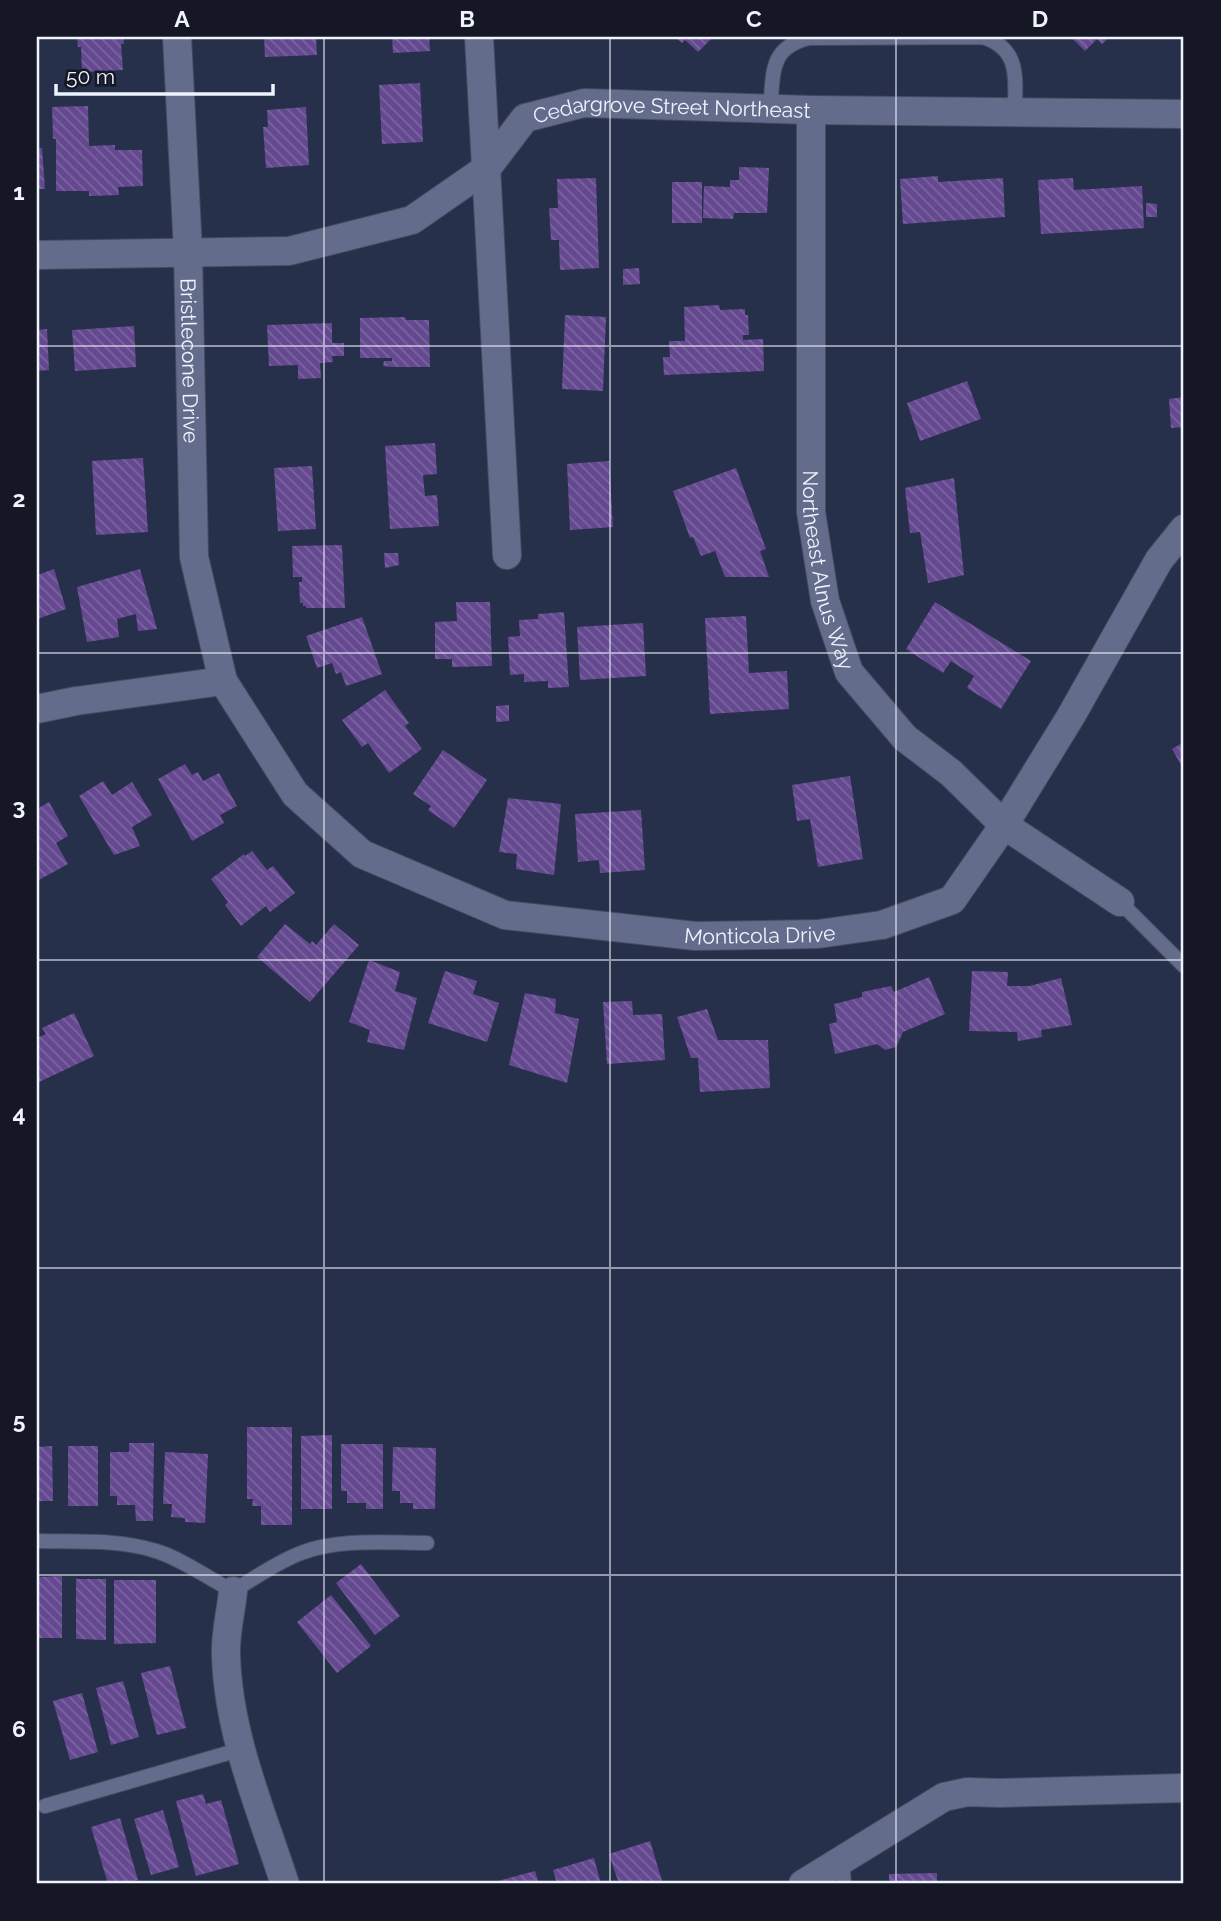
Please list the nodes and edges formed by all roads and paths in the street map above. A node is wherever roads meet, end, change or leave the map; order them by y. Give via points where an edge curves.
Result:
1 (177, 37) edge
2 (479, 37) edge
3 (770, 109) junction
4 (811, 110) junction
5 (1015, 112) junction
6 (1184, 114) edge
7 (487, 167) junction
8 (188, 251) junction
9 (37, 255) edge
10 (1184, 529) edge
11 (508, 555) dead end
12 (223, 681) junction
13 (37, 709) edge
14 (1004, 825) junction
15 (1120, 902) joint
16 (1184, 966) edge
17 (37, 1541) edge
18 (427, 1543) dead end
19 (233, 1591) junction
20 (242, 1749) junction
21 (1184, 1787) edge
22 (45, 1806) dead end
23 (843, 1872) edge
24 (285, 1884) edge
25 (803, 1884) edge

1 - 8 street, Bristlecone Drive
2 - 7 street
3 - 4 street, Cedargrove Street Northeast
3 - 5 lane via 775,61 793,42 808,38 983,37 1009,54 1015,71
3 - 7 street, Cedargrove Street Northeast via 584,103 524,118
4 - 5 street, Cedargrove Street Northeast
4 - 14 street, Northeast Alnus Way via 811,512 825,601 849,672 905,738 951,773
5 - 6 street, Cedargrove Street Northeast
7 - 8 street, Cedargrove Street Northeast via 412,220 289,251
7 - 11 street
8 - 9 street, Cedargrove Street Northeast
8 - 12 street, Bristlecone Drive via 194,557
10 - 14 street, Monticola Drive via 1159,560
12 - 13 street
12 - 14 street, Monticola Drive via 295,794 362,854 505,915 695,936 818,934 881,925 952,900
14 - 15 street, Northeast Alnus Way
15 - 16 lane
17 - 19 lane via 138,1546 159,1552
18 - 19 lane via 371,1542 322,1548 285,1561
19 - 20 street via 226,1653
20 - 22 lane
20 - 24 street
21 - 23 street via 956,1794 944,1797
23 - 25 street

